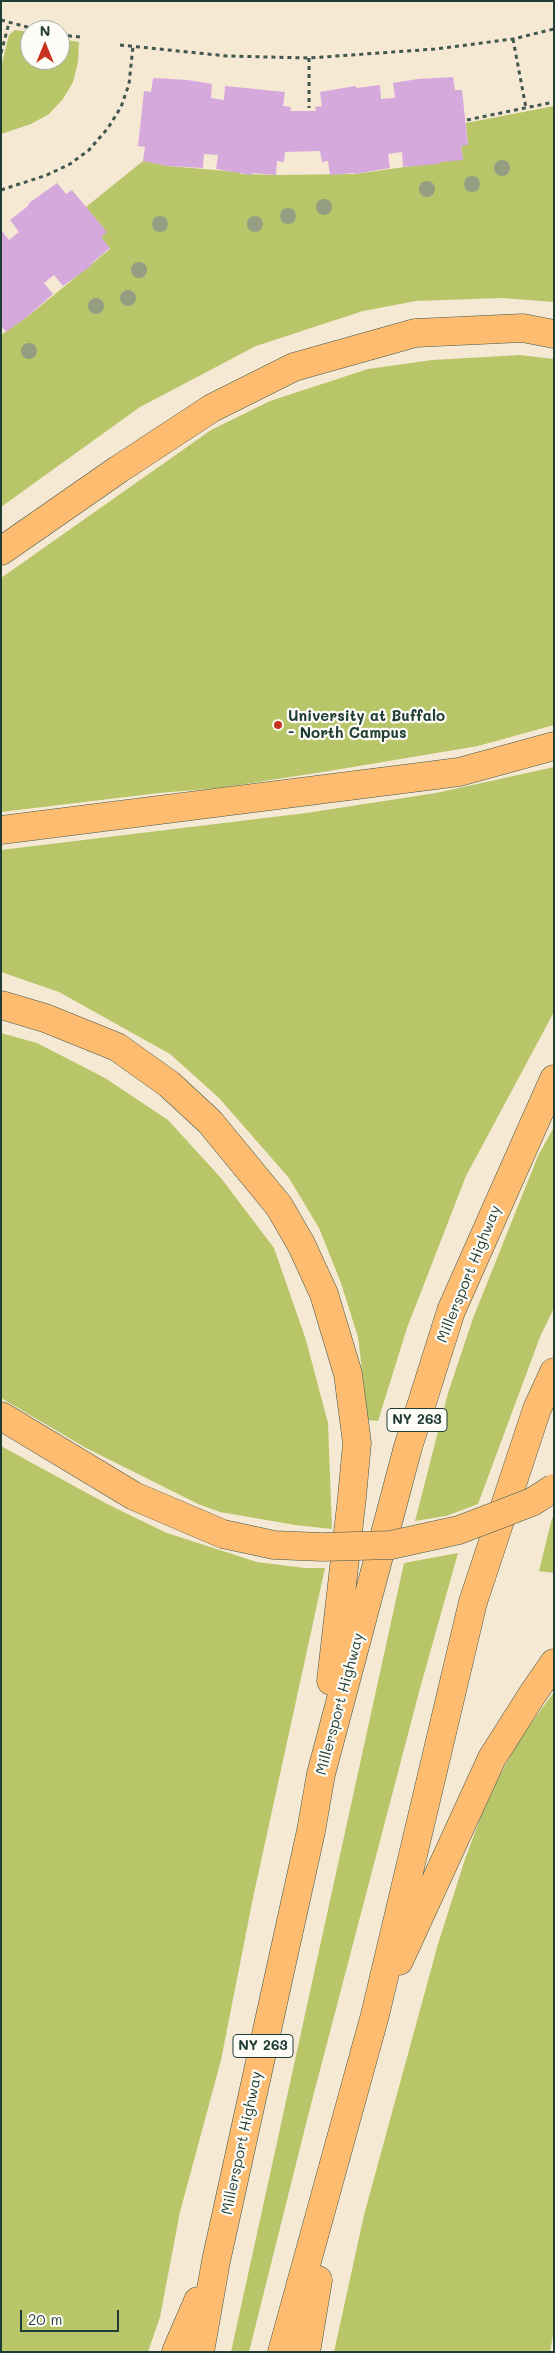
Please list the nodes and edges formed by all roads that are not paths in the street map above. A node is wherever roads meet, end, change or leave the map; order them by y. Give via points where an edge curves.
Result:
1 (554, 334) edge
2 (1, 551) edge
3 (554, 746) edge
4 (1, 830) edge
5 (1, 1006) edge
6 (554, 1079) edge
7 (554, 1372) edge
8 (1, 1416) edge
9 (554, 1488) edge
10 (554, 1664) edge
11 (321, 1774) junction
12 (375, 2015) junction
13 (339, 2150) junction
14 (216, 2261) junction
15 (176, 2352) edge
16 (200, 2352) edge
17 (282, 2352) edge
18 (306, 2352) edge

1 - 2 main road via 523,328 415,333 294,367 212,408
3 - 4 main road via 459,772
5 - 11 main road via 45,1018 117,1047 169,1084 210,1122 279,1206 324,1294 348,1374 356,1443
6 - 11 main road, Millersport Highway / NY 263 via 451,1311 408,1447
7 - 12 main road via 537,1409 473,1602
8 - 9 main road, bridge via 134,1496 223,1534 274,1545 391,1545 459,1530 532,1502
10 - 12 main road via 492,1758
11 - 14 main road, Millersport Highway / NY 263
12 - 13 main road
13 - 17 main road
13 - 18 main road
14 - 15 main road
14 - 16 main road, Millersport Highway / NY 263

